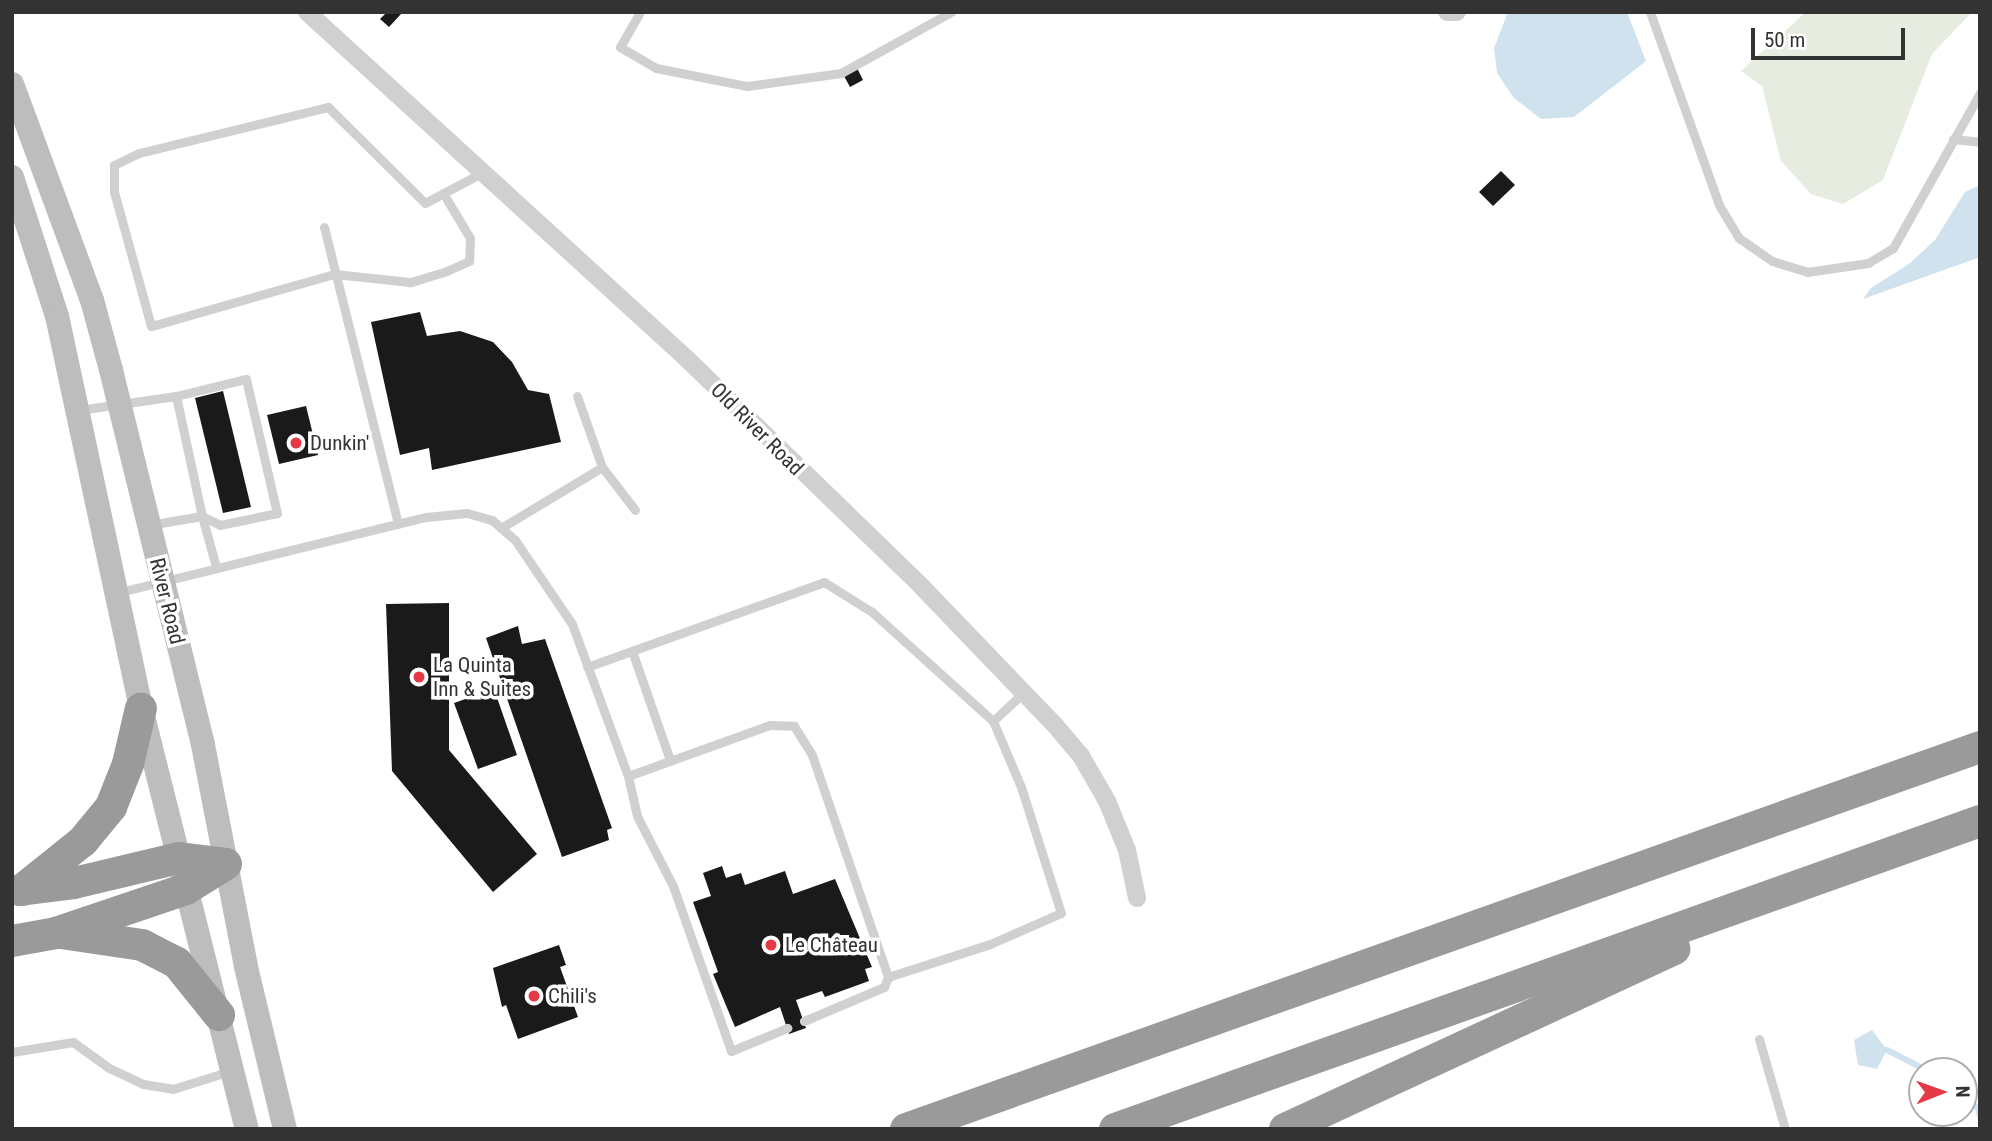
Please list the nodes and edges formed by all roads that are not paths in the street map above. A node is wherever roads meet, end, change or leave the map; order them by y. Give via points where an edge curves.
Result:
1 (307, 12) edge
2 (640, 12) edge
3 (951, 12) edge
4 (1447, 12) edge
5 (1457, 12) edge
6 (1650, 12) edge
7 (12, 84) edge
8 (1980, 93) edge
9 (1953, 139) junction
10 (1980, 142) edge
11 (483, 172) junction
12 (12, 177) edge
13 (443, 193) junction
14 (324, 227) dead end
15 (334, 274) junction
16 (176, 396) junction
17 (578, 396) dead end
18 (119, 402) junction
19 (79, 410) junction
20 (602, 467) junction
21 (635, 510) dead end
22 (202, 516) junction
23 (398, 524) junction
24 (147, 525) junction
25 (501, 528) junction
26 (216, 567) junction
27 (162, 584) junction
28 (115, 593) junction
29 (632, 651) junction
30 (587, 667) junction
31 (1022, 694) junction
32 (141, 708) junction
33 (993, 720) junction
34 (1980, 747) edge
35 (670, 760) junction
36 (628, 776) junction
37 (1980, 821) edge
38 (179, 858) junction
39 (226, 864) junction
40 (1813, 881) junction
41 (186, 889) junction
42 (17, 891) edge
43 (1137, 898) dead end
44 (56, 933) junction
45 (12, 941) edge
46 (888, 977) junction
47 (219, 1015) junction
48 (804, 1021) dead end
49 (787, 1028) dead end
50 (1759, 1039) dead end
51 (12, 1052) edge
52 (232, 1070) junction
53 (247, 1129) edge
54 (285, 1129) edge
55 (906, 1129) edge
56 (1115, 1129) edge
57 (1285, 1129) edge
58 (1785, 1129) edge

1 - 11 street, Old River Road
2 - 3 lane via 621,47 656,68 747,86 841,73
4 - 5 street
6 - 9 lane via 1719,205 1739,238 1772,261 1807,272 1838,271 1868,263 1893,248
7 - 18 main road, River Road via 92,300
8 - 9 lane
9 - 10 lane
11 - 13 lane
11 - 31 street, Old River Road via 686,358 923,588
12 - 19 main road via 57,316
13 - 15 lane via 470,238 469,261 410,282
13 - 15 lane via 425,203 328,107 139,153 114,165 114,192 151,326
14 - 15 lane
15 - 23 lane
16 - 18 lane
16 - 22 lane
16 - 22 lane via 246,379 277,513 220,526
17 - 20 lane
18 - 19 lane
18 - 24 main road, River Road
19 - 28 main road
20 - 21 lane
20 - 25 lane
22 - 24 lane
22 - 26 lane
23 - 25 lane via 467,513 492,520
23 - 26 lane
24 - 27 main road, River Road
25 - 30 lane via 515,540 572,624
26 - 27 lane
27 - 28 lane
27 - 39 main road, River Road via 203,745
28 - 32 main road
29 - 30 lane
29 - 33 lane via 824,582 872,612
29 - 35 lane
30 - 36 lane
31 - 33 lane
31 - 43 street, Old River Road via 1081,756 1107,801 1127,850
32 - 38 main road
32 - 42 highway via 128,764 111,807 83,841
33 - 46 lane via 1021,788 1060,913 990,944
34 - 55 highway
35 - 36 lane
35 - 46 lane via 770,725 794,726 811,755
36 - 49 lane via 637,816 673,886 731,1051
37 - 40 highway
38 - 39 highway
38 - 41 main road
38 - 42 highway via 74,883
39 - 41 highway
39 - 54 main road, River Road
40 - 56 highway
40 - 57 highway via 1582,994 1460,1045
41 - 44 highway
41 - 47 main road
44 - 45 highway
44 - 47 highway via 142,945 177,963
46 - 48 lane via 884,987
47 - 52 main road
50 - 58 lane
51 - 52 lane via 73,1042 109,1068 144,1084 173,1089
52 - 53 main road

